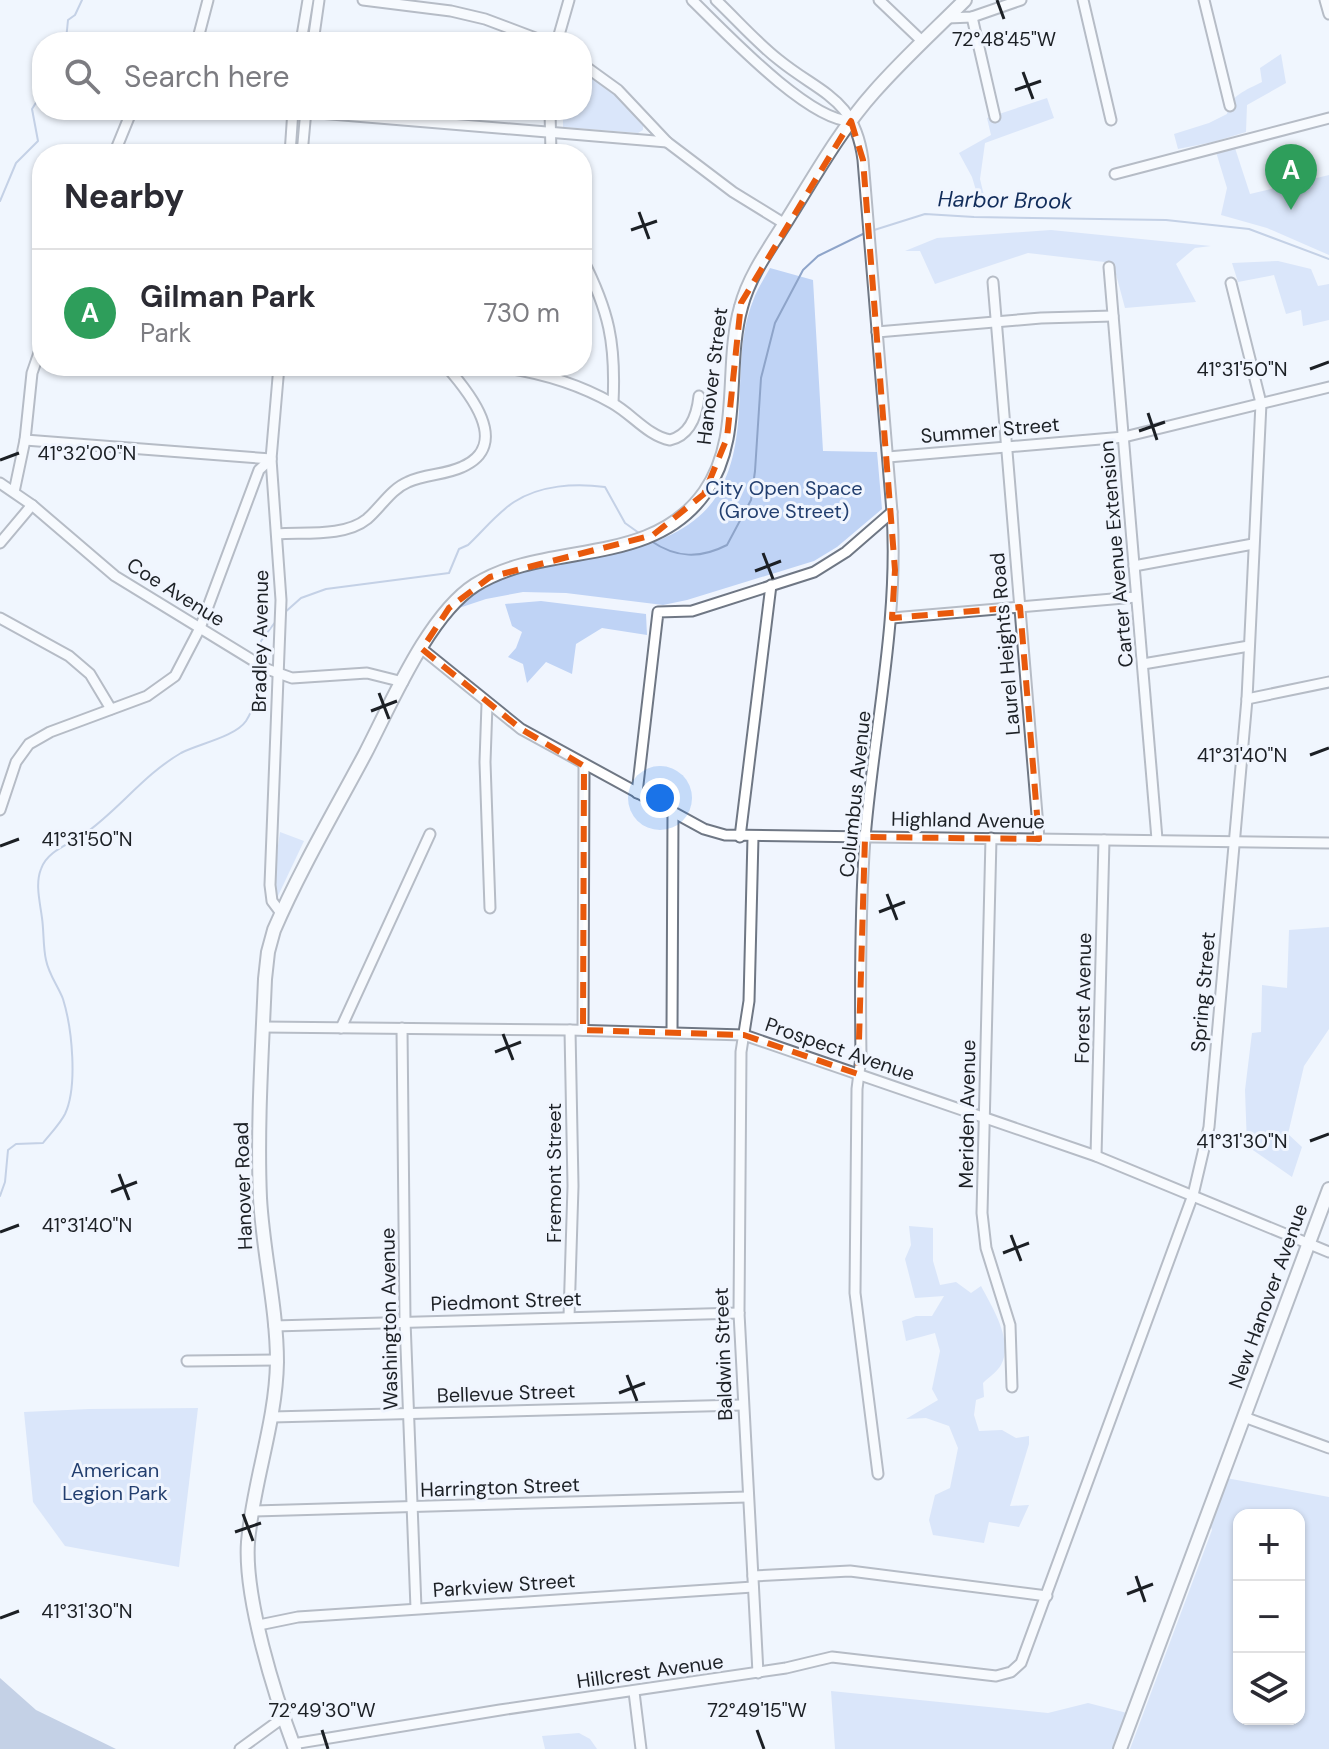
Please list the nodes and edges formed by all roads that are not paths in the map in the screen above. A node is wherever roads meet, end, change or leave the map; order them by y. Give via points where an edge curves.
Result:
1 (208, 0) edge
2 (308, 0) edge
3 (319, 0) edge
4 (363, 0) edge
5 (569, 0) edge
6 (692, 0) edge
7 (716, 0) edge
8 (879, 0) edge
9 (965, 0) edge
10 (1021, 0) edge
11 (1083, 0) edge
12 (1204, 0) edge
13 (1325, 0) edge
14 (724, 8) junction
15 (1329, 14) edge
16 (972, 17) junction
17 (947, 18) junction
18 (712, 19) junction
19 (200, 32) edge
20 (303, 32) edge
21 (314, 32) edge
22 (519, 32) edge
23 (560, 32) edge
24 (923, 42) junction
25 (779, 61) junction
26 (592, 71) edge
27 (768, 72) junction
28 (1230, 106) dead end
29 (995, 117) dead end
30 (1329, 118) edge
31 (128, 120) edge
32 (292, 120) edge
33 (305, 120) edge
34 (404, 120) edge
35 (550, 120) edge
36 (1111, 120) dead end
37 (851, 121) junction
38 (550, 132) junction
39 (667, 142) junction
40 (118, 144) edge
41 (291, 144) edge
42 (303, 144) edge
43 (551, 144) edge
44 (1115, 174) dead end
45 (785, 224) junction
46 (1109, 267) dead end
47 (592, 278) edge
48 (993, 282) dead end
49 (1231, 283) dead end
50 (1113, 316) junction
51 (996, 322) junction
52 (877, 332) junction
53 (32, 373) edge
54 (278, 376) edge
55 (454, 376) edge
56 (547, 376) edge
57 (1329, 387) edge
58 (699, 396) dead end
59 (613, 403) junction
60 (1261, 403) junction
61 (1124, 437) junction
62 (25, 440) junction
63 (1006, 447) junction
64 (888, 457) junction
65 (271, 459) junction
66 (0, 483) edge
67 (14, 492) junction
68 (32, 505) junction
69 (892, 512) junction
70 (277, 534) junction
71 (0, 543) edge
72 (1253, 544) junction
73 (1134, 566) junction
74 (771, 585) junction
75 (1136, 597) junction
76 (1020, 607) junction
77 (0, 618) edge
78 (892, 618) junction
79 (200, 628) junction
80 (1249, 646) junction
81 (422, 649) junction
82 (1143, 664) junction
83 (278, 674) junction
84 (403, 682) junction
85 (1329, 682) edge
86 (1247, 699) junction
87 (487, 704) junction
88 (111, 709) junction
89 (584, 766) junction
90 (637, 793) junction
91 (0, 810) edge
92 (673, 812) junction
93 (430, 834) dead end
94 (740, 837) junction
95 (753, 837) junction
96 (865, 837) junction
97 (991, 838) junction
98 (1039, 839) junction
99 (1157, 839) junction
100 (1104, 840) junction
101 (1236, 840) junction
102 (1329, 843) edge
103 (490, 908) dead end
104 (281, 913) junction
105 (263, 1027) junction
106 (341, 1028) junction
107 (402, 1028) junction
108 (570, 1030) junction
109 (583, 1030) junction
110 (672, 1032) junction
111 (744, 1035) junction
112 (858, 1074) junction
113 (985, 1116) junction
114 (1096, 1156) junction
115 (1329, 1189) edge
116 (1193, 1195) junction
117 (1309, 1244) junction
118 (1329, 1252) edge
119 (739, 1313) junction
120 (569, 1317) junction
121 (405, 1321) junction
122 (274, 1326) junction
123 (277, 1360) junction
124 (187, 1361) dead end
125 (1012, 1387) dead end
126 (742, 1405) junction
127 (408, 1414) junction
128 (272, 1417) junction
129 (1244, 1417) junction
130 (1329, 1448) edge
131 (878, 1474) dead end
132 (747, 1497) junction
133 (413, 1507) junction
134 (254, 1511) junction
135 (753, 1582) junction
136 (1047, 1596) junction
137 (416, 1608) junction
138 (259, 1625) junction
139 (1011, 1672) joint
140 (758, 1673) junction
141 (634, 1692) junction
142 (284, 1717) junction
143 (294, 1747) edge
144 (240, 1749) edge
145 (641, 1749) edge
146 (1120, 1749) edge

1 - 19 street
2 - 20 street
3 - 21 street
4 - 22 street via 462,13
5 - 23 street
6 - 18 street
7 - 14 street
8 - 24 street
9 - 17 main road, Hanover Street
10 - 16 street
11 - 36 street
12 - 28 street
13 - 15 street
14 - 18 street
14 - 25 street
16 - 17 street
16 - 29 street
17 - 24 main road, Hanover Street
18 - 27 street
24 - 37 main road, Hanover Street
25 - 27 street
25 - 37 street via 836,100
26 - 39 street via 618,90
27 - 37 street via 827,116
30 - 44 street
31 - 40 street
32 - 41 street
33 - 42 street
34 - 38 street
35 - 38 street
37 - 45 main road, Hanover Street
37 - 52 street, Columbus Avenue via 861,143
38 - 39 street
38 - 43 street
39 - 45 street
45 - 81 main road, Hanover Street via 741,303 727,438 718,468 693,507 645,538 490,577 449,608
46 - 50 street, Carter Avenue Extension
47 - 59 street via 613,342
48 - 51 street, Laurel Heights Road
49 - 60 street, Spring Street
50 - 51 street
50 - 61 street, Carter Avenue Extension
51 - 52 street
51 - 63 street, Laurel Heights Road
52 - 64 street, Columbus Avenue
53 - 62 street
54 - 65 street, Bradley Avenue
55 - 70 street via 483,419 485,437 476,457 460,468 410,480 353,527
56 - 59 street
57 - 60 street, Summer Street
58 - 59 street via 689,427 670,440
60 - 61 street, Summer Street
60 - 72 street, Spring Street
61 - 63 street, Summer Street
61 - 73 street, Carter Avenue Extension
62 - 65 street
62 - 67 street
63 - 64 street, Summer Street
63 - 76 street, Laurel Heights Road
64 - 69 street, Columbus Avenue
65 - 70 street, Bradley Avenue
65 - 79 street via 259,470
66 - 67 street, Coe Avenue
67 - 68 street, Coe Avenue
68 - 71 street
68 - 79 street, Coe Avenue via 115,576
69 - 74 street via 830,563
69 - 78 street, Columbus Avenue
70 - 83 street, Bradley Avenue
72 - 73 street
72 - 80 street, Spring Street
73 - 75 street, Carter Avenue Extension
74 - 90 street via 692,611 658,612
74 - 94 street
75 - 76 street
75 - 82 street, Carter Avenue Extension
76 - 78 street
76 - 98 street, Laurel Heights Road
77 - 88 street via 69,656 90,674
78 - 96 street, Columbus Avenue
79 - 83 street, Coe Avenue
79 - 88 street via 175,676 147,696
80 - 82 street
80 - 86 street, Spring Street
81 - 84 main road, Hanover Road
81 - 87 street, Highland Avenue
82 - 99 street, Carter Avenue Extension
83 - 84 street, Coe Avenue via 297,678 367,673
83 - 104 street, Bradley Avenue via 270,885
84 - 104 main road, Hanover Road
85 - 86 street
86 - 101 street, Spring Street
87 - 89 street, Highland Avenue
87 - 103 street
88 - 91 street via 29,744 16,762
89 - 90 street, Highland Avenue
89 - 109 street
90 - 92 street, Highland Avenue
92 - 94 street, Highland Avenue via 714,833
92 - 110 street
93 - 106 street
94 - 95 street, Highland Avenue
95 - 96 street, Highland Avenue
95 - 111 street, Baldwin Street
96 - 97 street, Highland Avenue
96 - 112 street, Columbus Avenue
97 - 98 street, Highland Avenue
97 - 113 street, Meriden Avenue
98 - 100 street, Highland Avenue
99 - 100 street, Highland Avenue
99 - 101 street, Highland Avenue
100 - 114 street, Forest Avenue
101 - 102 street, Highland Avenue
101 - 116 street, Spring Street via 1209,1127
104 - 105 main road, Hanover Road via 268,952
105 - 106 street, Prospect Avenue
105 - 122 main road, Hanover Road via 260,1197
106 - 107 street, Prospect Avenue
107 - 108 street, Prospect Avenue
107 - 121 street, Washington Avenue
108 - 109 street, Prospect Avenue
108 - 120 street, Fremont Street
109 - 110 street, Prospect Avenue
110 - 111 street, Prospect Avenue
111 - 112 street, Prospect Avenue
111 - 119 street, Baldwin Street
112 - 113 street, Prospect Avenue
112 - 131 street, Columbus Avenue via 855,1293
113 - 114 street, Prospect Avenue
113 - 125 street, Meriden Avenue via 983,1229 1010,1325
114 - 116 street, Prospect Avenue
115 - 117 main road, New Hanover Avenue
116 - 117 street, Prospect Avenue
116 - 136 street, Spring Street
117 - 118 street, Prospect Avenue
117 - 129 main road, New Hanover Avenue
119 - 120 street, Piedmont Street
119 - 126 street, Baldwin Street
120 - 121 street, Piedmont Street
121 - 122 street, Piedmont Street
121 - 127 street, Washington Avenue
122 - 123 main road, Hanover Road
123 - 124 street
123 - 128 main road, Hanover Road
126 - 127 street, Bellevue Street
126 - 132 street, Baldwin Street
127 - 128 street, Bellevue Street
127 - 133 street, Washington Avenue
128 - 134 main road, Hanover Road
129 - 130 street, New Hanover Avenue
129 - 146 main road, New Hanover Avenue
132 - 133 street, Harrington Street
132 - 135 street, Baldwin Street
133 - 134 street, Harrington Street
133 - 137 street, Washington Avenue
134 - 138 main road, Hanover Road via 247,1557
135 - 136 street, Parkview Street via 850,1571
135 - 137 street, Parkview Street
135 - 140 street, Baldwin Street
136 - 139 street, Spring Street via 1021,1663
137 - 138 street, Parkview Street
138 - 142 main road, Hanover Road
139 - 140 street, Hillcrest Avenue via 996,1676 832,1657
140 - 141 street, Hillcrest Avenue
141 - 143 street, Hillcrest Avenue
141 - 145 street
142 - 143 main road, Hanover Road
142 - 144 street

